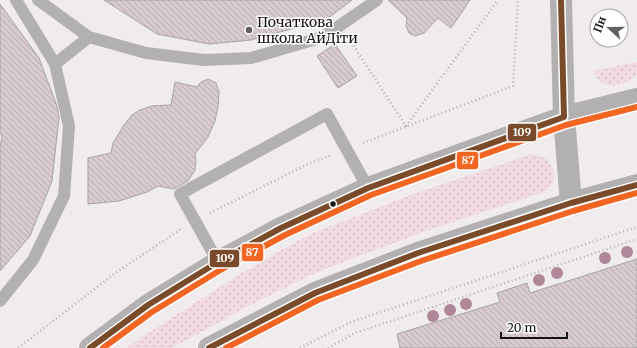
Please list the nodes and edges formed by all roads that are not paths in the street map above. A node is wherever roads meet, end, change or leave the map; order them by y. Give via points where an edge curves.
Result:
1 (16, 0) edge
2 (38, 0) edge
3 (377, 0) edge
4 (561, 0) edge
5 (89, 37) junction
6 (55, 64) junction
7 (637, 99) edge
8 (564, 117) junction
9 (637, 185) edge
10 (368, 188) junction
11 (571, 203) junction
12 (218, 262) junction
13 (0, 301) edge
14 (90, 348) edge
15 (209, 348) edge

1 - 6 lane
2 - 5 lane
3 - 5 lane via 323,37 251,58 204,60 146,53
4 - 8 main road
5 - 6 lane
6 - 13 lane via 69,126 64,196 33,260
7 - 8 main road
8 - 10 main road
8 - 11 main road
9 - 11 main road
10 - 12 main road via 281,228
10 - 12 lane via 327,114 180,194
11 - 15 main road via 418,253 315,293
12 - 14 main road via 148,305

